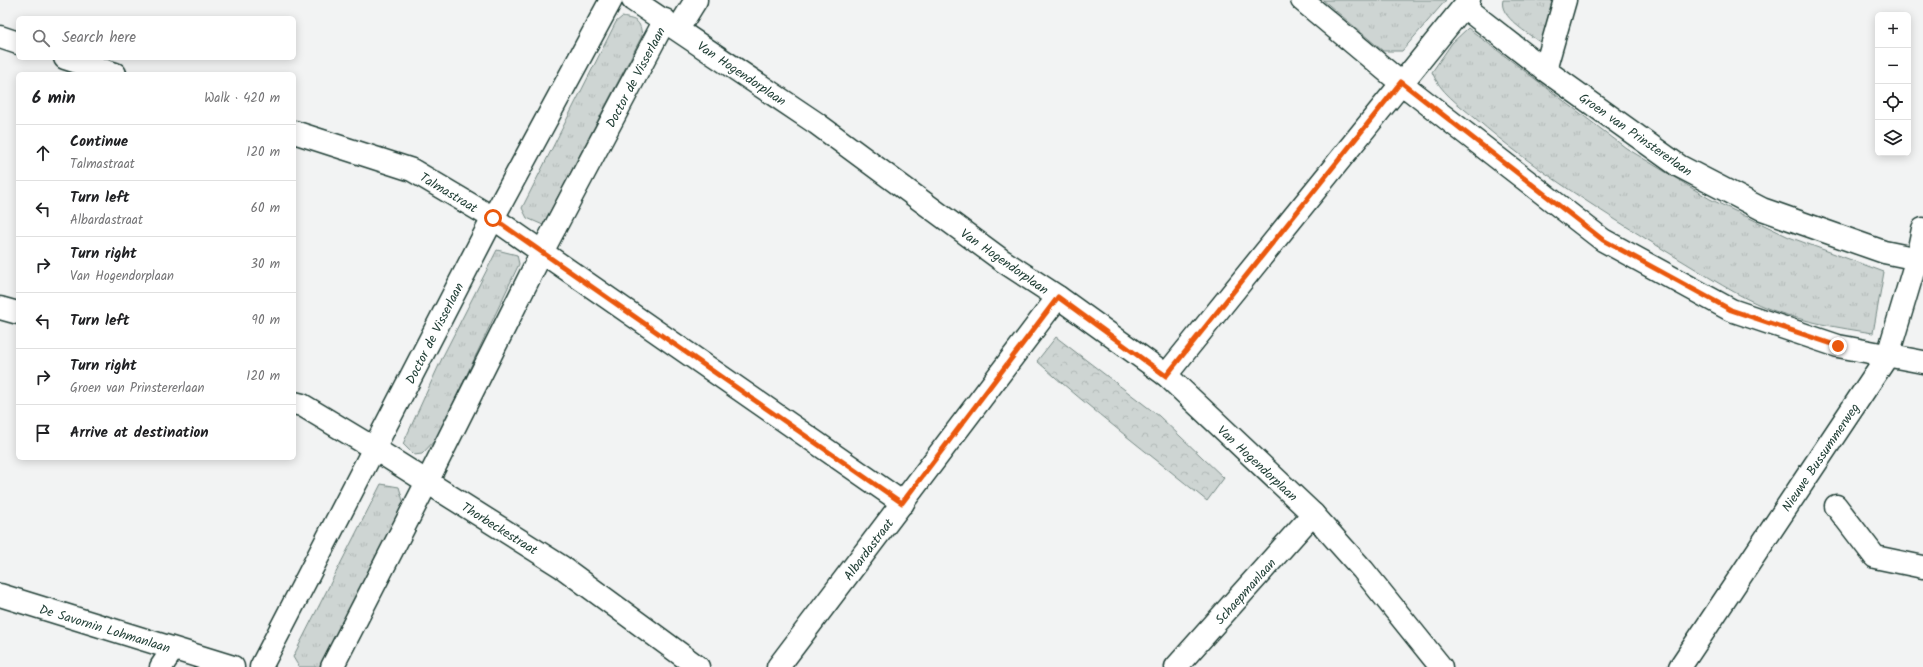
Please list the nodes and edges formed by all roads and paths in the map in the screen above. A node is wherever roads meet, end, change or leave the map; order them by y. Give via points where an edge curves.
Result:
1 (611, 0) edge
2 (633, 0) edge
3 (696, 0) edge
4 (1302, 0) edge
5 (1565, 0) edge
6 (1466, 3) edge
7 (671, 25) junction
8 (0, 37) edge
9 (16, 42) edge
10 (71, 60) edge
11 (1545, 70) junction
12 (109, 72) edge
13 (1401, 82) junction
14 (296, 133) edge
15 (493, 218) junction
16 (1923, 229) edge
17 (542, 252) junction
18 (1920, 259) edge
19 (1058, 297) junction
20 (0, 308) edge
21 (16, 312) edge
22 (1888, 355) junction
23 (1923, 362) edge
24 (1166, 376) junction
25 (296, 404) edge
26 (375, 449) junction
27 (427, 482) junction
28 (902, 503) junction
29 (1836, 506) dead end
30 (1313, 514) junction
31 (1923, 567) edge
32 (0, 595) edge
33 (173, 649) junction
34 (161, 667) edge
35 (233, 667) edge
36 (261, 667) edge
37 (332, 667) edge
38 (698, 667) edge
39 (778, 667) edge
40 (1176, 667) edge
41 (1441, 667) edge
42 (1680, 667) edge

1 - 15 street, Doctor de Visserlaan
2 - 7 street, Van Hogendorplaan
3 - 7 street, Doctor de Visserlaan
4 - 13 street
5 - 11 street
6 - 11 street, Groen van Prinstererlaan
6 - 13 street
7 - 17 street, Doctor de Visserlaan
7 - 19 street, Van Hogendorplaan via 816,123 1003,261
8 - 9 street
10 - 12 street
11 - 18 street, Groen van Prinstererlaan via 1679,166 1762,210 1884,252
13 - 22 street via 1603,240 1731,310 1838,346
13 - 24 street
14 - 15 street, Talmastraat via 412,170
15 - 17 street, Talmastraat
15 - 26 street, Doctor de Visserlaan
16 - 18 street, Nieuwe Bussummerweg
17 - 27 street, Doctor de Visserlaan
17 - 28 street, Talmastraat
18 - 22 street, Nieuwe Bussummerweg
19 - 24 street, Van Hogendorplaan
19 - 28 street, Albardastraat
20 - 21 street
22 - 23 street
22 - 42 street, Nieuwe Bussummerweg
24 - 30 street, Van Hogendorplaan
25 - 26 street, Thorbeckestraat
26 - 27 street, Thorbeckestraat
26 - 36 street, Doctor de Visserlaan
27 - 37 street, Doctor de Visserlaan
27 - 38 street, Thorbeckestraat via 562,567
28 - 39 street, Albardastraat
29 - 31 street via 1875,557
30 - 40 street, Schaepmanlaan
30 - 41 street, Van Hogendorplaan via 1363,570
32 - 33 street, De Savornin Lohmanlaan
33 - 34 street
33 - 35 street, De Savornin Lohmanlaan

